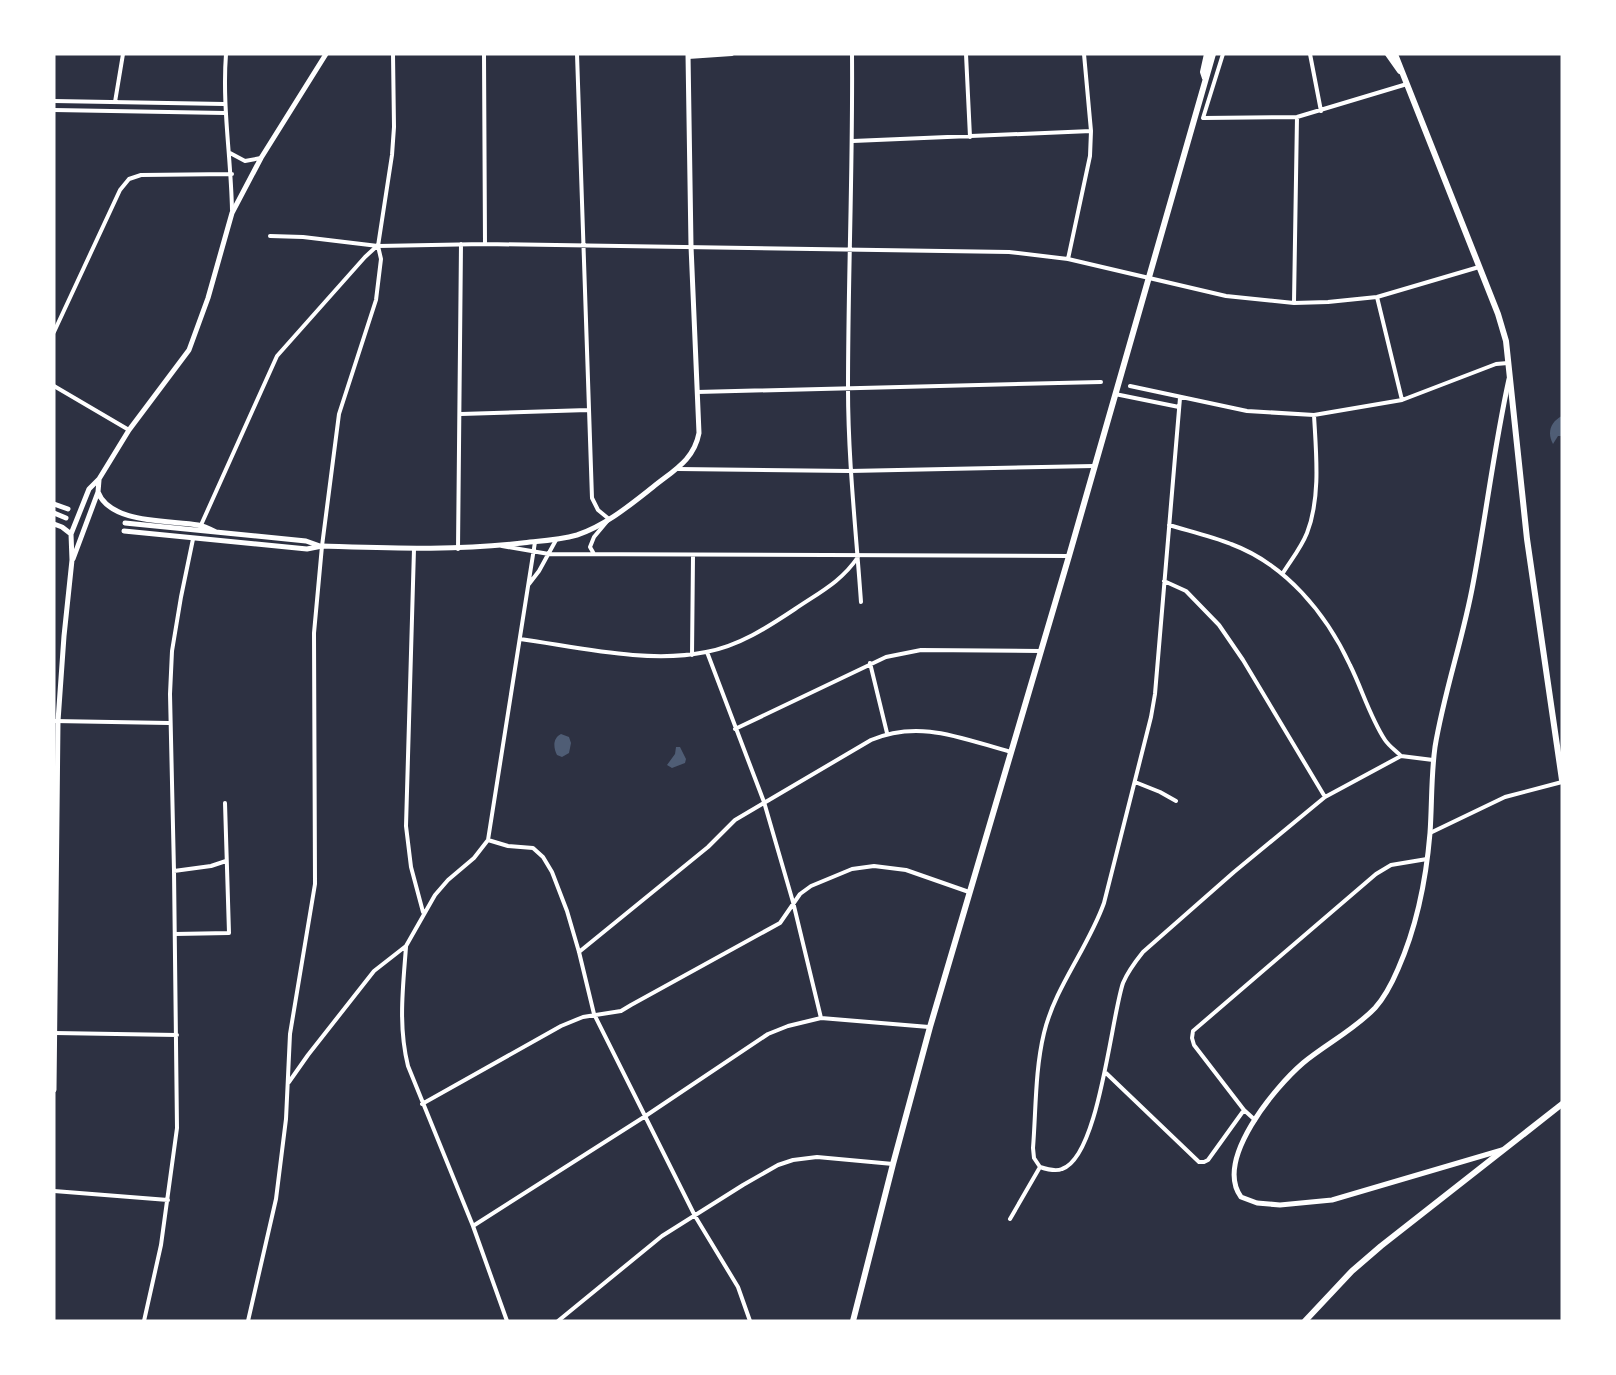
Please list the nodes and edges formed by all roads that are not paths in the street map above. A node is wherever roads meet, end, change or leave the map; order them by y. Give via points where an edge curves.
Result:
1 (123, 54) edge
2 (226, 54) edge
3 (326, 54) edge
4 (393, 54) edge
5 (484, 54) edge
6 (577, 54) edge
7 (732, 54) edge
8 (852, 54) edge
9 (966, 54) edge
10 (1084, 54) edge
11 (1207, 54) edge
12 (1213, 54) edge
13 (1223, 54) edge
14 (1310, 54) edge
15 (1388, 54) edge
16 (1395, 54) edge
17 (688, 56) edge
18 (1404, 76) junction
19 (1205, 79) junction
20 (1407, 84) junction
21 (54, 101) edge
22 (115, 102) junction
23 (224, 104) junction
24 (54, 110) edge
25 (1321, 111) junction
26 (225, 113) junction
27 (1297, 117) junction
28 (1090, 131) junction
29 (970, 137) junction
30 (853, 141) junction
31 (230, 152) junction
32 (261, 158) junction
33 (232, 174) junction
34 (232, 213) junction
35 (270, 236) dead end
36 (461, 244) junction
37 (485, 244) junction
38 (583, 245) junction
39 (378, 246) junction
40 (691, 246) junction
41 (849, 250) junction
42 (1068, 260) junction
43 (1479, 266) junction
44 (1148, 279) junction
45 (1377, 297) junction
46 (1294, 303) junction
47 (54, 332) edge
48 (1509, 363) junction
49 (1510, 375) junction
50 (1101, 382) dead end
51 (54, 386) edge
52 (1130, 386) dead end
53 (848, 390) junction
54 (697, 392) junction
55 (1114, 394) junction
56 (1180, 398) junction
57 (1402, 400) junction
58 (1179, 407) junction
59 (588, 410) junction
60 (461, 414) junction
61 (1314, 415) junction
62 (129, 430) junction
63 (1094, 466) junction
64 (676, 469) junction
65 (850, 471) junction
66 (99, 479) junction
67 (98, 492) junction
68 (54, 504) edge
69 (68, 509) dead end
70 (54, 513) edge
71 (66, 518) dead end
72 (609, 519) junction
73 (125, 523) dead end
74 (54, 524) edge
75 (201, 525) junction
76 (1169, 525) junction
77 (124, 531) dead end
78 (71, 534) junction
79 (222, 534) junction
80 (194, 539) junction
81 (556, 539) junction
82 (535, 542) junction
83 (322, 546) junction
84 (501, 546) junction
85 (414, 549) junction
86 (458, 549) junction
87 (532, 553) junction
88 (549, 554) junction
89 (594, 554) junction
90 (693, 556) junction
91 (858, 556) junction
92 (1069, 556) junction
93 (72, 560) junction
94 (1282, 573) junction
95 (1164, 581) junction
96 (528, 585) junction
97 (861, 602) dead end
98 (520, 639) junction
99 (1040, 651) junction
100 (707, 652) junction
101 (692, 654) junction
102 (870, 663) junction
103 (56, 721) edge
104 (169, 723) junction
105 (735, 729) junction
106 (887, 733) junction
107 (1011, 752) junction
108 (1401, 756) junction
109 (1433, 759) junction
110 (1562, 781) edge
111 (1135, 782) junction
112 (1325, 797) junction
113 (1176, 801) dead end
114 (764, 802) junction
115 (225, 803) dead end
116 (1430, 834) junction
117 (488, 840) junction
118 (1427, 859) junction
119 (227, 861) junction
120 (174, 871) junction
121 (969, 892) junction
122 (794, 902) junction
123 (423, 913) junction
124 (175, 934) junction
125 (406, 946) junction
126 (579, 952) junction
127 (594, 1014) junction
128 (820, 1018) junction
129 (930, 1027) junction
130 (55, 1033) edge
131 (177, 1035) junction
132 (1106, 1073) junction
133 (289, 1083) junction
134 (54, 1090) edge
135 (422, 1104) junction
136 (1562, 1104) edge
137 (1244, 1110) junction
138 (644, 1117) junction
139 (1256, 1120) junction
140 (1502, 1150) junction
141 (892, 1164) junction
142 (1040, 1167) junction
143 (54, 1191) edge
144 (168, 1200) junction
145 (695, 1216) junction
146 (1010, 1219) dead end
147 (473, 1226) junction
148 (144, 1321) edge
149 (248, 1321) edge
150 (507, 1321) edge
151 (558, 1321) edge
152 (750, 1321) edge
153 (854, 1321) edge
154 (1305, 1321) edge

1 - 22 street
2 - 23 street
3 - 32 main road
4 - 39 street via 394,128
5 - 37 street
6 - 38 street
7 - 17 street
8 - 30 street
9 - 29 street
10 - 28 street
11 - 19 main road
12 - 19 main road
13 - 27 street via 1203,118
14 - 25 street
15 - 18 main road
16 - 18 main road
17 - 40 main road
18 - 20 main road
19 - 44 main road
20 - 25 street
20 - 43 main road
21 - 22 street
22 - 23 street
23 - 26 street
24 - 26 street
25 - 27 street
26 - 31 street
27 - 46 street
28 - 29 street
28 - 42 street via 1089,164
29 - 30 street
30 - 41 street
31 - 32 street via 245,161
31 - 33 street
32 - 34 main road
33 - 34 street
33 - 47 street via 141,175 126,181
34 - 62 main road via 189,350
35 - 39 street
36 - 37 street
36 - 39 street
36 - 60 street
37 - 38 street
38 - 40 street
38 - 59 street
39 - 75 street via 277,356
39 - 83 street via 381,259 376,300 339,414
40 - 41 street
40 - 54 main road
41 - 42 street via 1009,252
41 - 53 street
42 - 44 street
43 - 45 street
43 - 48 main road via 1503,327
44 - 46 street via 1226,296
44 - 55 main road
45 - 46 street
45 - 57 street
48 - 49 main road
48 - 57 street via 1496,364
49 - 109 main road via 1474,583
49 - 110 main road via 1527,539
50 - 53 street
51 - 62 street
52 - 56 street
53 - 54 street
53 - 65 street
54 - 64 main road via 696,446
55 - 58 street
55 - 63 main road
56 - 58 street
56 - 61 street via 1247,411
57 - 61 street
58 - 76 street
59 - 60 street
59 - 72 street via 592,498
60 - 86 street
61 - 94 street via 1316,475 1308,531
62 - 66 main road
63 - 65 street
63 - 92 main road
64 - 65 street
64 - 72 main road
65 - 91 street
66 - 67 main road
66 - 78 main road via 89,489
67 - 75 main road via 104,504 118,512
67 - 93 main road
68 - 69 main road
70 - 71 main road
72 - 81 main road via 576,535
72 - 89 street via 591,541
73 - 79 main road
74 - 78 main road
75 - 79 main road
76 - 94 street via 1231,544
76 - 95 street
77 - 80 main road
78 - 93 main road
79 - 83 main road via 306,541
80 - 83 main road via 307,549
80 - 104 street via 172,651
81 - 82 main road
81 - 88 street
82 - 84 main road
82 - 87 street
83 - 85 main road
83 - 133 street via 314,633 316,877 291,1034
84 - 86 main road
84 - 87 street
85 - 86 main road
85 - 123 street via 406,826
87 - 88 street
87 - 96 street
88 - 89 street
88 - 96 street
89 - 90 street
90 - 91 street
90 - 101 street
91 - 92 street
91 - 97 street
91 - 100 street via 843,577 783,617 739,641
92 - 99 main road
93 - 103 main road
94 - 108 street via 1320,614 1339,643 1386,741
95 - 111 street via 1155,694
95 - 112 street via 1186,591 1220,625
96 - 98 street
98 - 101 street via 633,654
98 - 117 street
99 - 102 street via 921,650
99 - 107 main road
100 - 101 street
100 - 105 street
102 - 105 street
102 - 106 street
103 - 104 street
103 - 130 main road
104 - 120 street
105 - 114 street
106 - 107 street via 937,732
106 - 114 street
107 - 121 main road
108 - 109 street
108 - 112 street
109 - 116 main road
110 - 116 street via 1505,797
111 - 113 street
111 - 142 street via 1104,903 1044,1033 1033,1148
112 - 132 street via 1139,957 1123,986
114 - 122 street
114 - 126 street via 735,820 708,847
115 - 119 street
116 - 118 main road
117 - 123 street via 441,887
117 - 126 street via 533,848 543,857 558,888
118 - 137 street via 1391,865 1376,874 1192,1031 1194,1045
118 - 139 main road via 1411,934 1388,990 1360,1021 1286,1079
119 - 120 street
119 - 124 street via 229,933
120 - 124 street
121 - 122 street via 906,870 874,866 833,875 811,886
121 - 129 main road
122 - 127 street via 780,923 731,951 621,1011
122 - 128 street
123 - 125 street
124 - 131 street
125 - 133 street via 374,971
125 - 135 street via 402,1044
126 - 127 street
127 - 135 street via 561,1026
127 - 138 street
128 - 129 street
128 - 138 street via 768,1034
129 - 141 main road
130 - 131 street
130 - 134 main road
131 - 144 street via 177,1128
132 - 137 street via 1199,1162 1208,1160
132 - 142 street via 1086,1136 1073,1159 1064,1169
133 - 149 street via 276,1199
135 - 147 street
136 - 140 main road
137 - 139 street
138 - 145 street
138 - 147 street
139 - 140 main road via 1238,1154 1233,1178 1241,1197 1257,1203 1332,1200
140 - 154 main road via 1352,1270
141 - 145 street via 817,1157 793,1160 769,1170
141 - 153 main road
142 - 146 street
143 - 144 street
144 - 148 street
145 - 151 street via 644,1249
145 - 152 street via 733,1277
147 - 150 street

